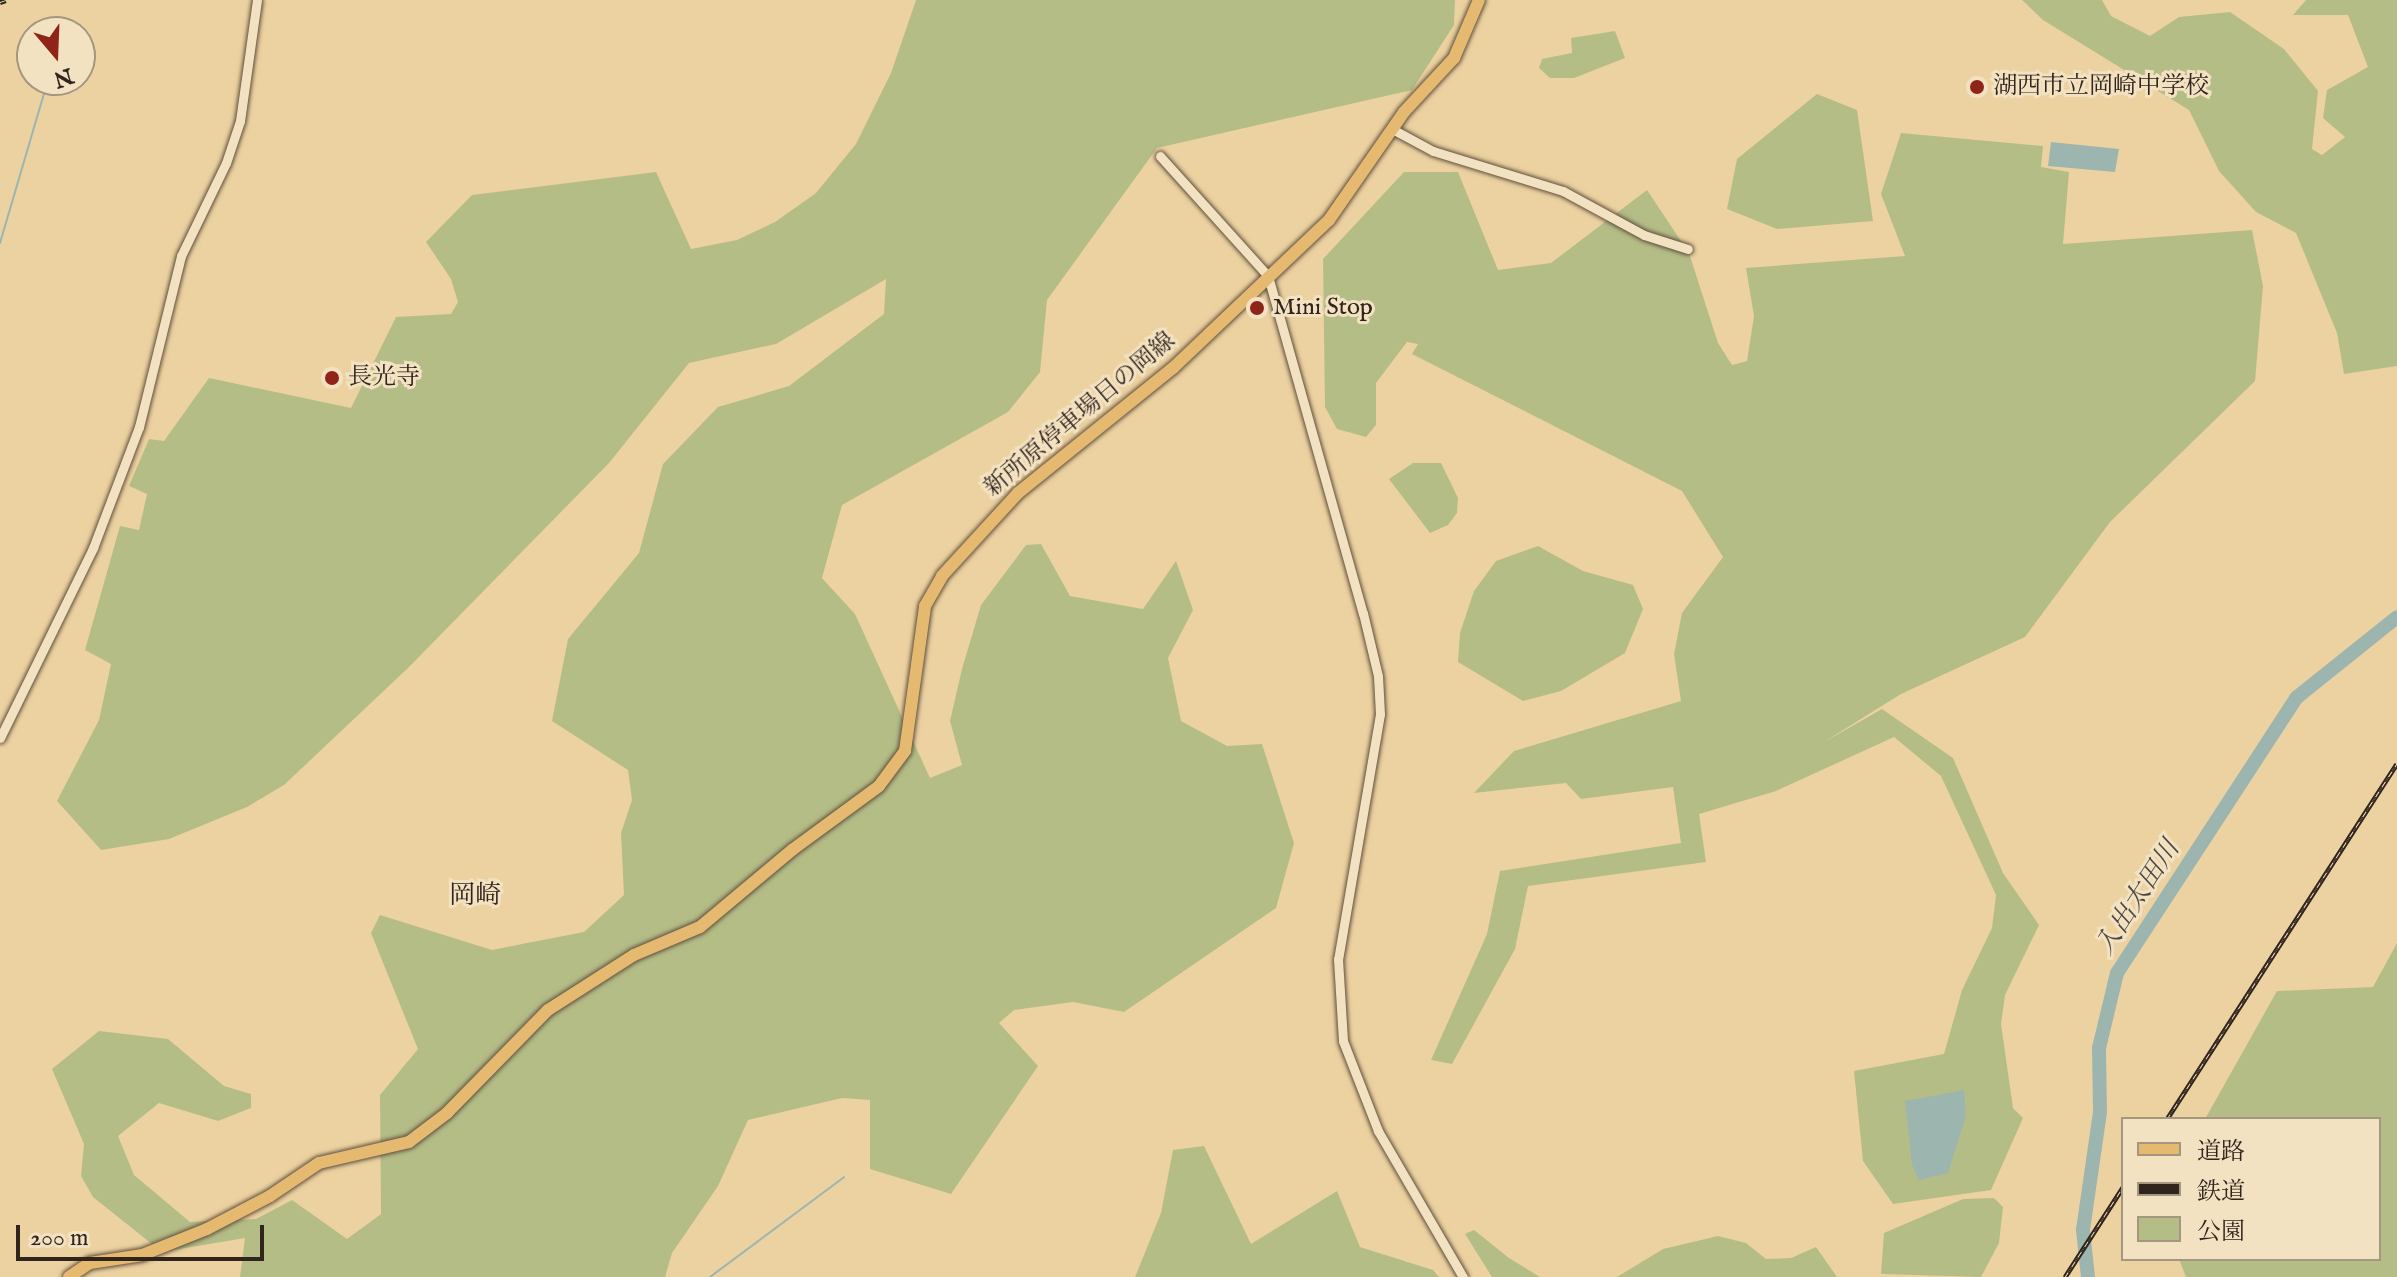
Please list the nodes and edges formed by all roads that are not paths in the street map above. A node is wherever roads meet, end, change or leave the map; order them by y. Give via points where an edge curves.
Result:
1 (257, 0) edge
2 (1479, 0) edge
3 (1394, 130) junction
4 (1160, 156) dead end
5 (1688, 249) dead end
6 (1268, 276) junction
7 (0, 738) edge
8 (69, 1277) edge
9 (1463, 1277) edge

1 - 7 street via 240,121 181,256 139,427 93,548
2 - 3 main road, 新所原停車場日の岡線 via 1454,58
3 - 5 street via 1433,151 1539,181 1644,235
3 - 6 main road, 新所原停車場日の岡線 via 1329,220
4 - 6 street
6 - 8 main road, 新所原停車場日の岡線 via 1142,395 1018,493 942,576 925,606 905,751 879,786 700,927 634,955 548,1010 447,1113 409,1142 319,1163 207,1229 142,1255 90,1263
6 - 9 street via 1379,685 1380,714 1338,959 1343,1041 1378,1131

